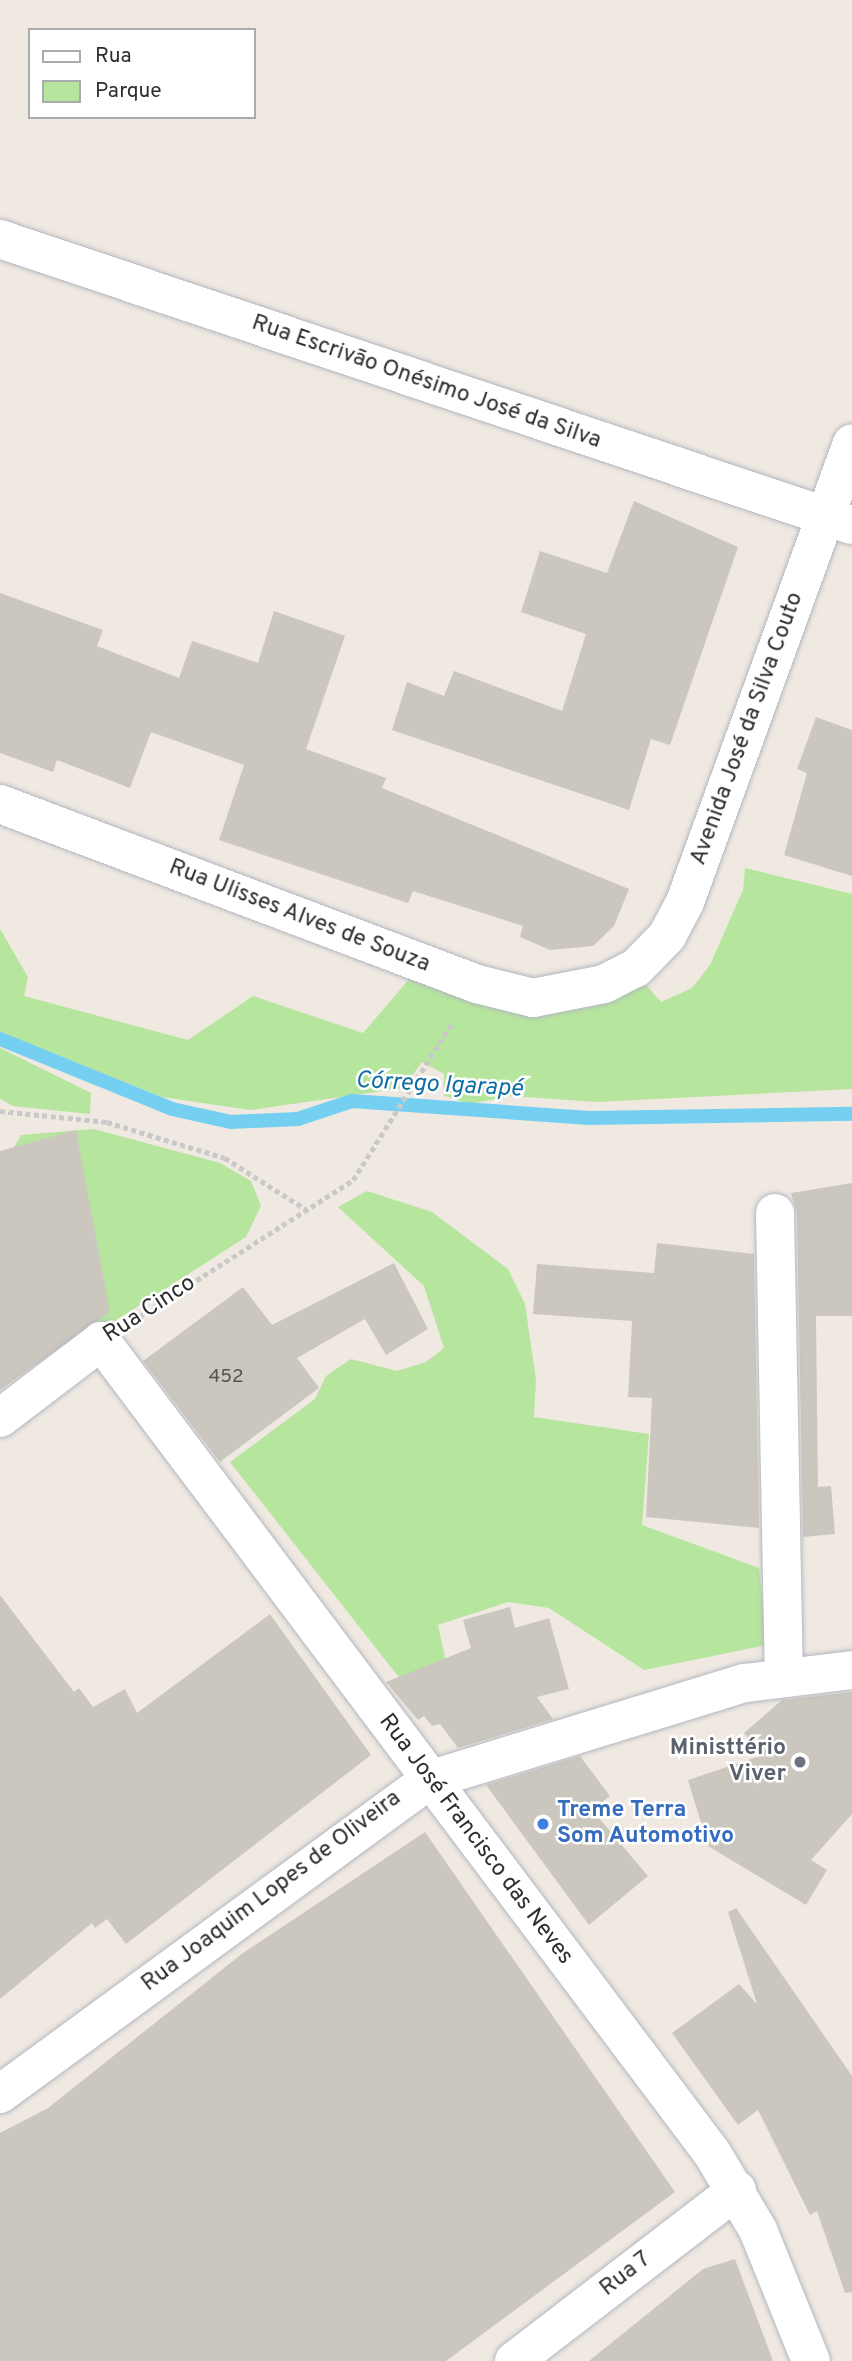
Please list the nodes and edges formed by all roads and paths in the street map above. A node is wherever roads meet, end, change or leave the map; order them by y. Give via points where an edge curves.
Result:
1 (0, 239) edge
2 (852, 443) edge
3 (839, 521) edge
4 (0, 804) edge
5 (604, 984) joint
6 (447, 1031) dead end
7 (0, 1111) edge
8 (307, 1210) junction
9 (775, 1213) dead end
10 (101, 1341) junction
11 (0, 1418) edge
12 (852, 1670) edge
13 (784, 1677) junction
14 (429, 1780) junction
15 (0, 2094) edge
16 (737, 2190) junction
17 (514, 2361) edge
18 (811, 2361) edge

1 - 3 street, Rua Escrivão Onésimo José da Silva
2 - 3 street, Avenida José da Silva Couto
3 - 5 street, Avenida José da Silva Couto via 685,902 667,936 636,968
4 - 5 street, Rua Ulisses Alves de Souza via 477,984 533,998
6 - 8 path, Rua Cinco via 353,1180
7 - 8 path via 107,1122 225,1158
8 - 10 path, Rua Cinco
9 - 13 street
10 - 11 street, Rua Cinco
10 - 14 street, Rua José Francisco das Neves
12 - 13 street, Rua Joaquim Lopes de Oliveira
13 - 14 street, Rua Joaquim Lopes de Oliveira via 745,1683
14 - 15 street, Rua Joaquim Lopes de Oliveira
14 - 16 street, Rua José Francisco das Neves
16 - 17 street, Rua 7
16 - 18 street, Rua José Francisco das Neves

